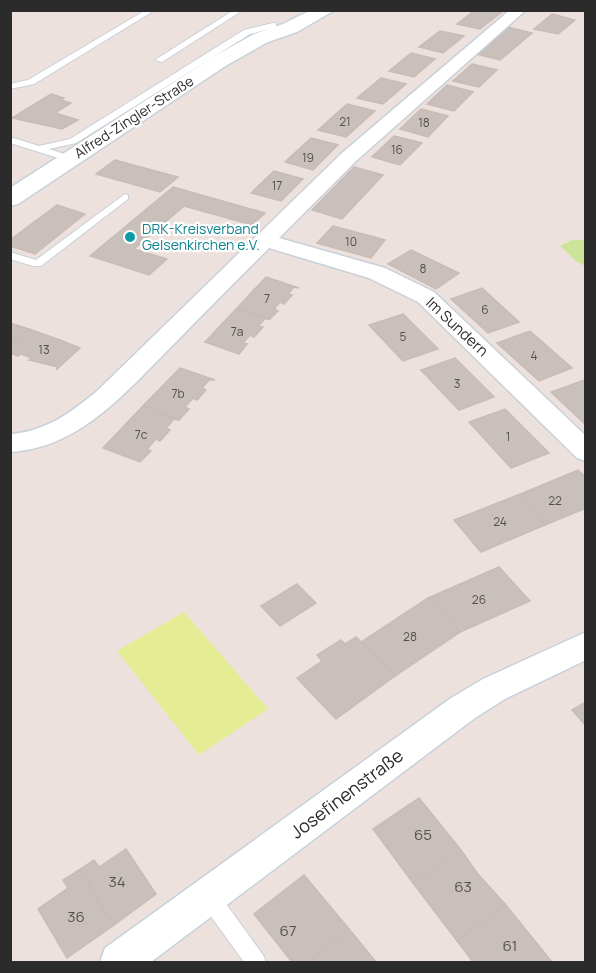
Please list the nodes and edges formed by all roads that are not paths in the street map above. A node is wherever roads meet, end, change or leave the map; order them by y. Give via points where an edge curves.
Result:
1 (152, 10) edge
2 (240, 10) edge
3 (303, 10) edge
4 (326, 10) edge
5 (519, 10) edge
6 (267, 32) junction
7 (159, 60) dead end
8 (10, 87) edge
9 (10, 140) edge
10 (24, 144) junction
11 (39, 149) junction
12 (10, 153) edge
13 (71, 159) junction
14 (125, 197) dead end
15 (10, 199) edge
16 (265, 240) junction
17 (10, 255) edge
18 (10, 443) edge
19 (585, 452) edge
20 (585, 645) edge
21 (209, 897) junction
22 (119, 963) edge
23 (256, 963) edge

1 - 8 lane via 31,82
2 - 7 lane
3 - 6 street, Alfred-Zingler-Straße
4 - 6 street, Alfred-Zingler-Straße via 290,28
5 - 16 street via 349,157
6 - 11 lane via 247,32 73,141
6 - 13 street, Alfred-Zingler-Straße
9 - 10 lane
10 - 11 lane
10 - 12 lane
11 - 13 lane
13 - 15 street, Alfred-Zingler-Straße
14 - 17 lane via 37,264
16 - 18 street via 105,398 71,426 37,440
16 - 19 street, Im Sundern via 376,273 426,297
20 - 21 street, Josefinenstraße via 463,708
21 - 22 street, Josefinenstraße
21 - 23 lane

